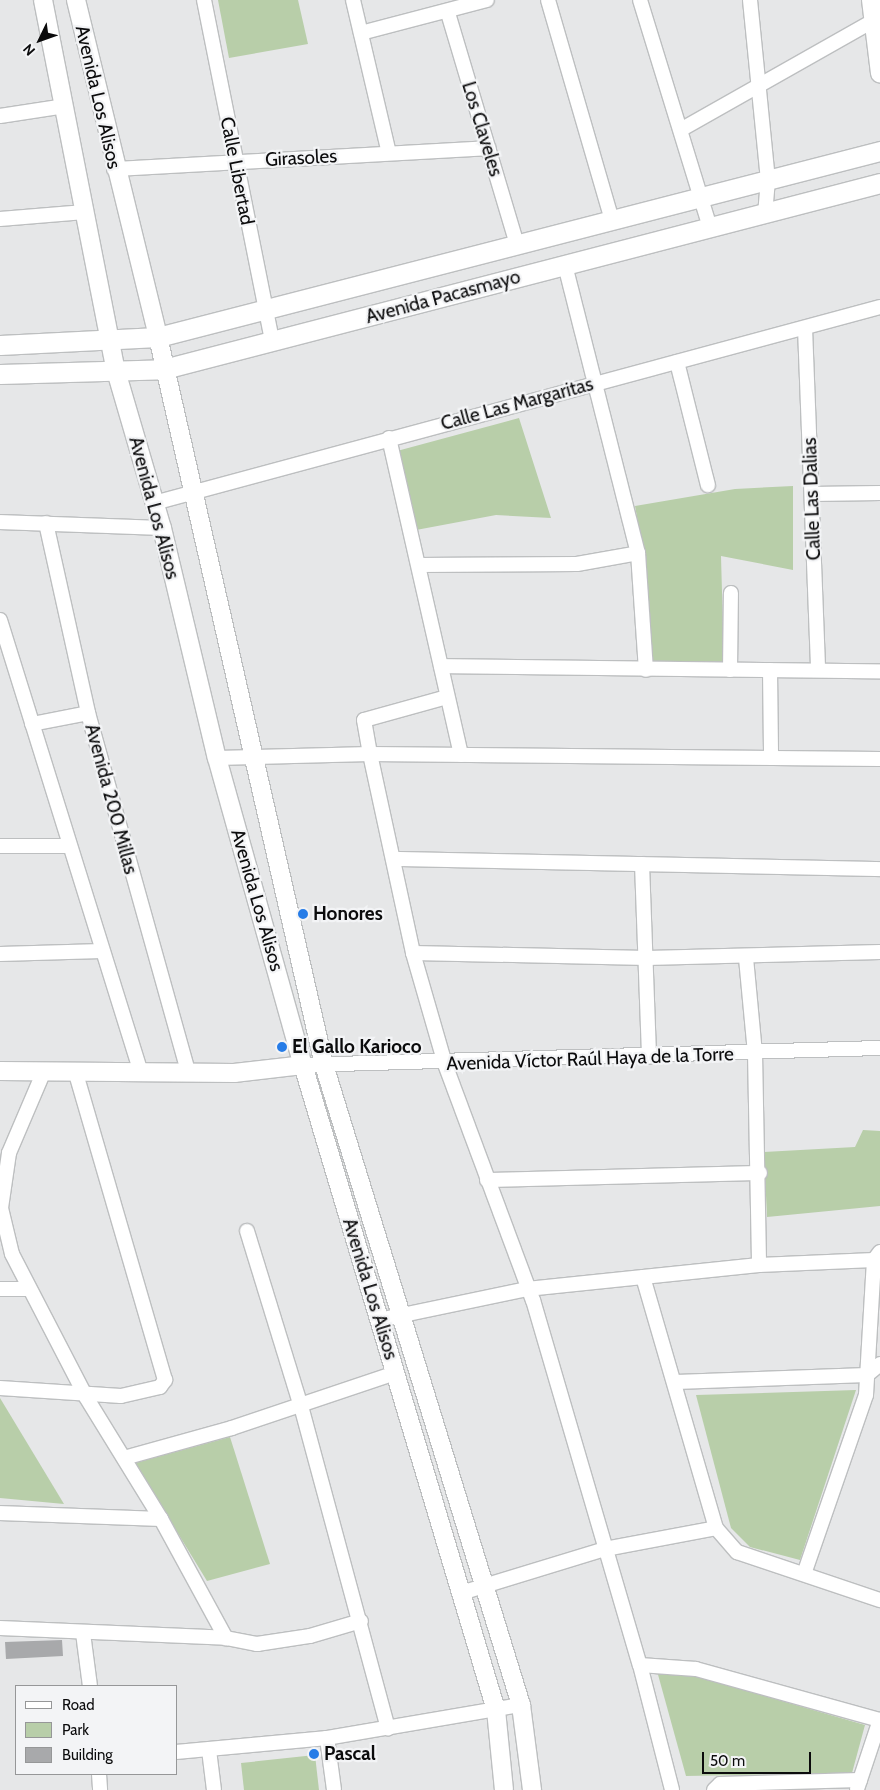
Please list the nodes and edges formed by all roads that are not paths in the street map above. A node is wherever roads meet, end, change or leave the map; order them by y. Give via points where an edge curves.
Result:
1 (43, 0) edge
2 (76, 0) edge
3 (204, 0) edge
4 (353, 0) edge
5 (488, 0) edge
6 (548, 0) edge
7 (640, 0) edge
8 (750, 0) edge
9 (871, 0) edge
10 (448, 13) junction
11 (877, 18) edge
12 (361, 33) junction
13 (880, 73) edge
14 (759, 87) junction
15 (65, 106) junction
16 (0, 116) edge
17 (682, 128) junction
18 (488, 148) junction
19 (880, 151) edge
20 (389, 153) junction
21 (235, 162) junction
22 (114, 169) junction
23 (768, 180) junction
24 (880, 183) edge
25 (700, 197) junction
26 (85, 212) junction
27 (765, 213) junction
28 (0, 219) edge
29 (612, 220) junction
30 (710, 227) junction
31 (516, 244) junction
32 (565, 265) junction
33 (880, 306) edge
34 (263, 309) junction
35 (805, 328) junction
36 (158, 337) junction
37 (109, 340) junction
38 (272, 341) junction
39 (0, 345) edge
40 (677, 362) junction
41 (164, 369) junction
42 (116, 371) junction
43 (0, 374) edge
44 (595, 382) junction
45 (389, 438) junction
46 (708, 485) dead end
47 (190, 493) junction
48 (880, 493) edge
49 (812, 494) junction
50 (154, 502) junction
51 (0, 522) edge
52 (46, 523) junction
53 (162, 528) junction
54 (638, 553) junction
55 (419, 565) junction
56 (731, 593) dead end
57 (0, 620) edge
58 (441, 666) junction
59 (646, 670) junction
60 (730, 670) junction
61 (770, 670) junction
62 (818, 670) junction
63 (880, 671) edge
64 (447, 697) junction
65 (88, 713) junction
66 (32, 724) junction
67 (370, 754) junction
68 (461, 755) junction
69 (252, 757) junction
70 (771, 757) junction
71 (217, 758) junction
72 (880, 759) edge
73 (0, 846) edge
74 (68, 846) junction
75 (395, 859) junction
76 (642, 864) junction
77 (880, 869) edge
78 (102, 951) junction
79 (880, 952) edge
80 (413, 953) junction
81 (0, 954) edge
82 (647, 958) junction
83 (746, 958) junction
84 (880, 1048) edge
85 (755, 1053) junction
86 (649, 1057) junction
87 (445, 1064) junction
88 (303, 1065) junction
89 (324, 1065) junction
90 (0, 1071) edge
91 (44, 1072) junction
92 (76, 1072) junction
93 (188, 1072) junction
94 (141, 1073) junction
95 (760, 1173) junction
96 (486, 1180) junction
97 (2, 1185) edge
98 (247, 1231) dead end
99 (878, 1259) edge
100 (759, 1264) junction
101 (643, 1277) junction
102 (0, 1289) edge
103 (527, 1289) junction
104 (28, 1290) junction
105 (401, 1315) junction
106 (379, 1320) junction
107 (880, 1364) edge
108 (395, 1373) junction
109 (867, 1375) junction
110 (676, 1382) junction
111 (0, 1388) edge
112 (86, 1397) junction
113 (301, 1406) junction
114 (124, 1458) junction
115 (0, 1513) edge
116 (161, 1519) junction
117 (716, 1528) junction
118 (605, 1549) junction
119 (804, 1574) junction
120 (485, 1587) junction
121 (461, 1593) junction
122 (880, 1600) edge
123 (361, 1621) junction
124 (0, 1628) edge
125 (83, 1633) junction
126 (226, 1638) junction
127 (640, 1665) junction
128 (90, 1685) edge
129 (521, 1705) junction
130 (496, 1710) junction
131 (880, 1720) edge
132 (388, 1728) junction
133 (327, 1738) junction
134 (210, 1750) junction
135 (178, 1752) edge
136 (99, 1775) edge
137 (859, 1785) edge
138 (100, 1790) edge
139 (214, 1790) edge
140 (334, 1790) edge
141 (504, 1790) edge
142 (532, 1790) edge
143 (672, 1790) edge
144 (714, 1790) edge

1 - 15 street, Avenida Los Alisos
2 - 22 street, Avenida Los Alisos
3 - 21 street, Calle Libertad
4 - 12 street
5 - 10 street
6 - 29 street
7 - 17 street
8 - 14 street
9 - 11 street
10 - 12 street
10 - 18 street, Los Claveles
11 - 13 street
11 - 14 street
12 - 20 street
14 - 17 street
14 - 23 street
15 - 16 street
15 - 26 street, Avenida Los Alisos
17 - 25 street
18 - 20 street, Girasoles
18 - 31 street, Los Claveles
19 - 23 main road, Avenida Pacasmayo
20 - 21 street, Girasoles
21 - 22 street, Girasoles
21 - 34 street, Calle Libertad
22 - 36 street, Avenida Los Alisos
23 - 25 main road, Avenida Pacasmayo
23 - 27 street
24 - 27 main road, Avenida Pacasmayo
25 - 29 main road, Avenida Pacasmayo
25 - 30 street
26 - 28 street
26 - 37 street, Avenida Los Alisos
27 - 30 main road, Avenida Pacasmayo
29 - 31 main road, Avenida Pacasmayo
30 - 32 main road, Avenida Pacasmayo
31 - 34 main road, Avenida Pacasmayo
32 - 38 main road, Avenida Pacasmayo
32 - 44 street
33 - 35 street, Calle Las Margaritas
34 - 36 main road, Avenida Pacasmayo
34 - 38 street, Calle Libertad
35 - 40 street, Calle Las Margaritas
35 - 49 street, Calle Las Dalias
36 - 37 main road, Avenida Pacasmayo
36 - 41 street, Avenida Los Alisos
37 - 39 main road, Avenida Pacasmayo
37 - 42 street, Avenida Los Alisos
38 - 41 main road, Avenida Pacasmayo
40 - 44 street, Calle Las Margaritas
40 - 46 street
41 - 42 main road, Avenida Pacasmayo
41 - 47 street, Avenida Los Alisos
42 - 43 main road, Avenida Pacasmayo
42 - 50 street, Avenida Los Alisos
44 - 45 street, Calle Las Margaritas
44 - 54 street
45 - 47 street, Calle Las Margaritas
45 - 55 street
47 - 50 street, Calle Las Margaritas
47 - 69 street, Avenida Los Alisos
48 - 49 street
49 - 62 street, Calle Las Dalias
50 - 53 street, Avenida Los Alisos
51 - 52 street
52 - 53 street
52 - 65 street, Avenida 200 Millas
53 - 71 street, Avenida Los Alisos
54 - 55 street via 577,564
54 - 59 street
55 - 58 street
56 - 60 street
57 - 66 street
58 - 59 street
58 - 64 street
59 - 60 street
60 - 61 street
61 - 62 street
61 - 70 street
62 - 63 street
64 - 67 street via 364,720
64 - 68 street
65 - 66 street
65 - 93 street, Avenida 200 Millas
66 - 74 street
67 - 68 street
67 - 69 street
67 - 75 street
68 - 70 street
69 - 71 street
69 - 89 street, Avenida Los Alisos
70 - 72 street
71 - 88 street, Avenida Los Alisos
73 - 74 street
74 - 78 street
75 - 76 street
75 - 80 street
76 - 77 street
76 - 82 street
78 - 81 street
78 - 94 street
79 - 83 street
80 - 82 street
80 - 87 street
82 - 83 street
82 - 86 street
83 - 85 street
84 - 85 street, Avenida Víctor Raúl Haya de la Torre
85 - 86 street, Avenida Víctor Raúl Haya de la Torre
85 - 95 street
86 - 87 street, Avenida Víctor Raúl Haya de la Torre
87 - 89 street, Avenida Víctor Raúl Haya de la Torre
87 - 96 street
88 - 89 street, Avenida Víctor Raúl Haya de la Torre
88 - 93 street, Avenida Víctor Raúl Haya de la Torre via 234,1073
88 - 106 street, Avenida Los Alisos
89 - 105 street, Avenida Los Alisos
90 - 91 street, Avenida Víctor Raúl Haya de la Torre
91 - 92 street, Avenida Víctor Raúl Haya de la Torre
91 - 97 street via 9,1153
92 - 94 street, Avenida Víctor Raúl Haya de la Torre
92 - 112 street via 165,1380 160,1387 121,1396
93 - 94 street, Avenida Víctor Raúl Haya de la Torre
95 - 96 street
95 - 100 street
96 - 103 street
97 - 104 street via 1,1208 12,1254
98 - 113 street
99 - 100 street
99 - 109 street
100 - 101 street
101 - 103 street
101 - 110 street
102 - 104 street
103 - 105 street
103 - 118 street
104 - 112 street
105 - 106 street
105 - 120 street, Avenida Los Alisos
106 - 108 street, Avenida Los Alisos
107 - 109 street
108 - 113 street
108 - 121 street, Avenida Los Alisos
109 - 110 street
109 - 119 street via 866,1395
110 - 117 street
111 - 112 street via 56,1389
112 - 114 street
113 - 114 street
113 - 123 street
114 - 116 street
115 - 116 street
116 - 126 street
117 - 118 street
117 - 119 street via 737,1552
118 - 120 street
118 - 127 street
119 - 122 street
120 - 121 street
120 - 129 street, Avenida Los Alisos
121 - 130 street, Avenida Los Alisos
123 - 126 street via 310,1636 257,1644
123 - 132 street
124 - 125 street
125 - 126 street
125 - 128 street
127 - 131 street via 696,1669
127 - 143 street
129 - 130 street
129 - 142 street, Avenida Los Alisos
130 - 132 street
130 - 141 street, Avenida Los Alisos
131 - 137 street
132 - 133 street
133 - 134 street
133 - 140 street
134 - 135 street
134 - 139 street
136 - 138 street
137 - 144 street via 720,1784

